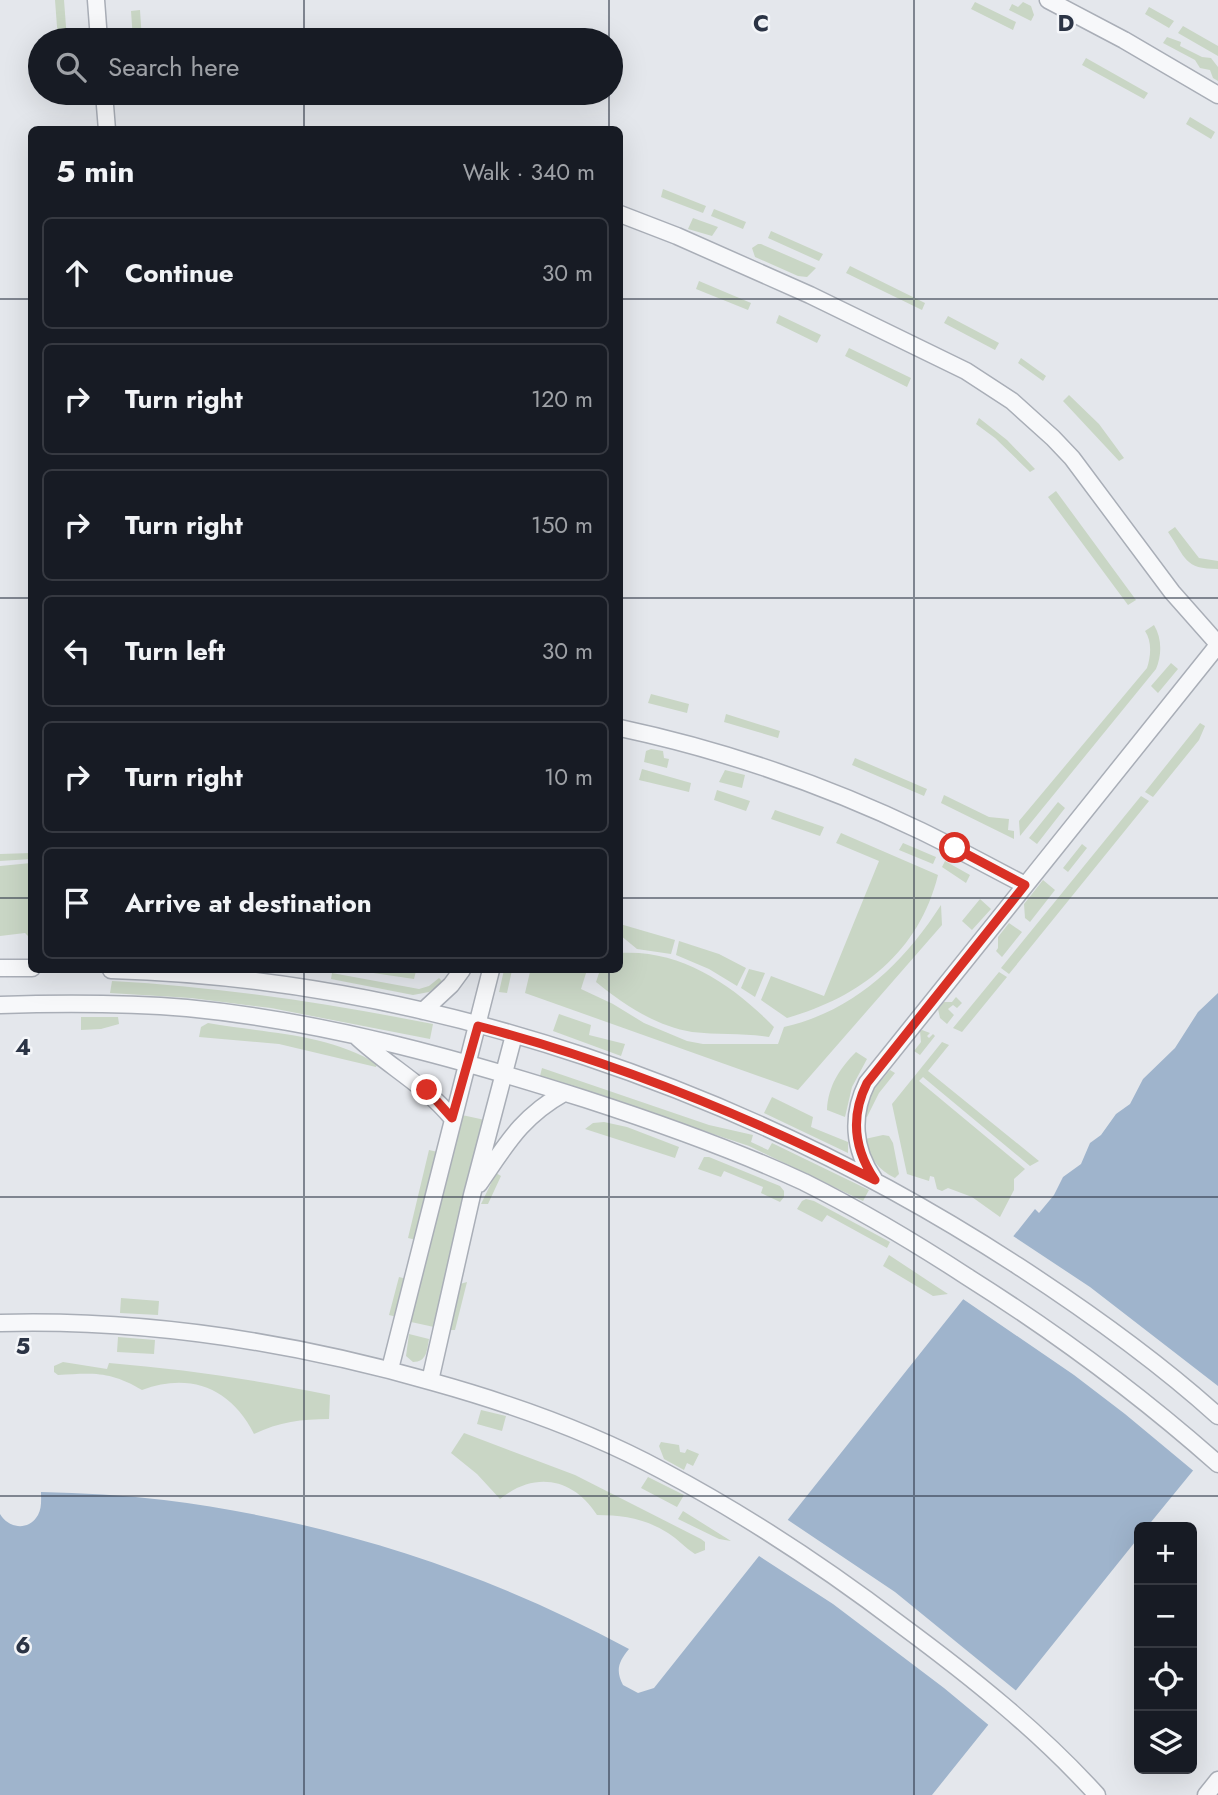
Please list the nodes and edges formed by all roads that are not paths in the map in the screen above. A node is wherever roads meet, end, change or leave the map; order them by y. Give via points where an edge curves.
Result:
1 (96, 0) edge
2 (1048, 0) edge
3 (98, 28) edge
4 (1218, 95) edge
5 (105, 105) edge
6 (107, 126) edge
7 (623, 215) edge
8 (1218, 645) edge
9 (623, 729) edge
10 (1025, 885) junction
11 (0, 968) edge
12 (28, 968) edge
13 (211, 973) edge
14 (460, 973) edge
15 (490, 973) edge
16 (1, 1005) edge
17 (423, 1011) junction
18 (478, 1026) junction
19 (514, 1035) junction
20 (356, 1036) junction
21 (467, 1065) junction
22 (503, 1075) junction
23 (564, 1093) junction
24 (452, 1118) junction
25 (875, 1180) junction
26 (472, 1195) junction
27 (0, 1323) edge
28 (390, 1369) junction
29 (430, 1381) junction
30 (1218, 1416) edge
31 (1218, 1464) edge
32 (1218, 1780) edge
33 (1097, 1795) edge
34 (1206, 1795) edge

1 - 3 street
2 - 4 street
5 - 6 street
7 - 8 street via 854,316 966,371 1012,401 1072,458 1172,592
8 - 10 street
9 - 10 street via 720,754 834,794 920,831
10 - 25 street via 867,1083 858,1105 856,1128 859,1150
11 - 12 street
13 - 17 street
14 - 17 street
15 - 18 street
16 - 20 street via 188,1009
17 - 18 street
18 - 19 street
18 - 21 street
19 - 22 street
19 - 25 street via 727,1111
20 - 21 street
20 - 24 street via 418,1083
21 - 22 street
21 - 24 street
22 - 23 street
22 - 26 street
23 - 26 street via 519,1126
23 - 31 street via 695,1137 781,1172 861,1213 1048,1329
24 - 28 street
25 - 30 street via 976,1239 1086,1312
26 - 29 street
27 - 28 street via 120,1326 218,1335
28 - 29 street
29 - 33 street via 587,1435 661,1470 751,1523 837,1578 959,1670
32 - 34 street

